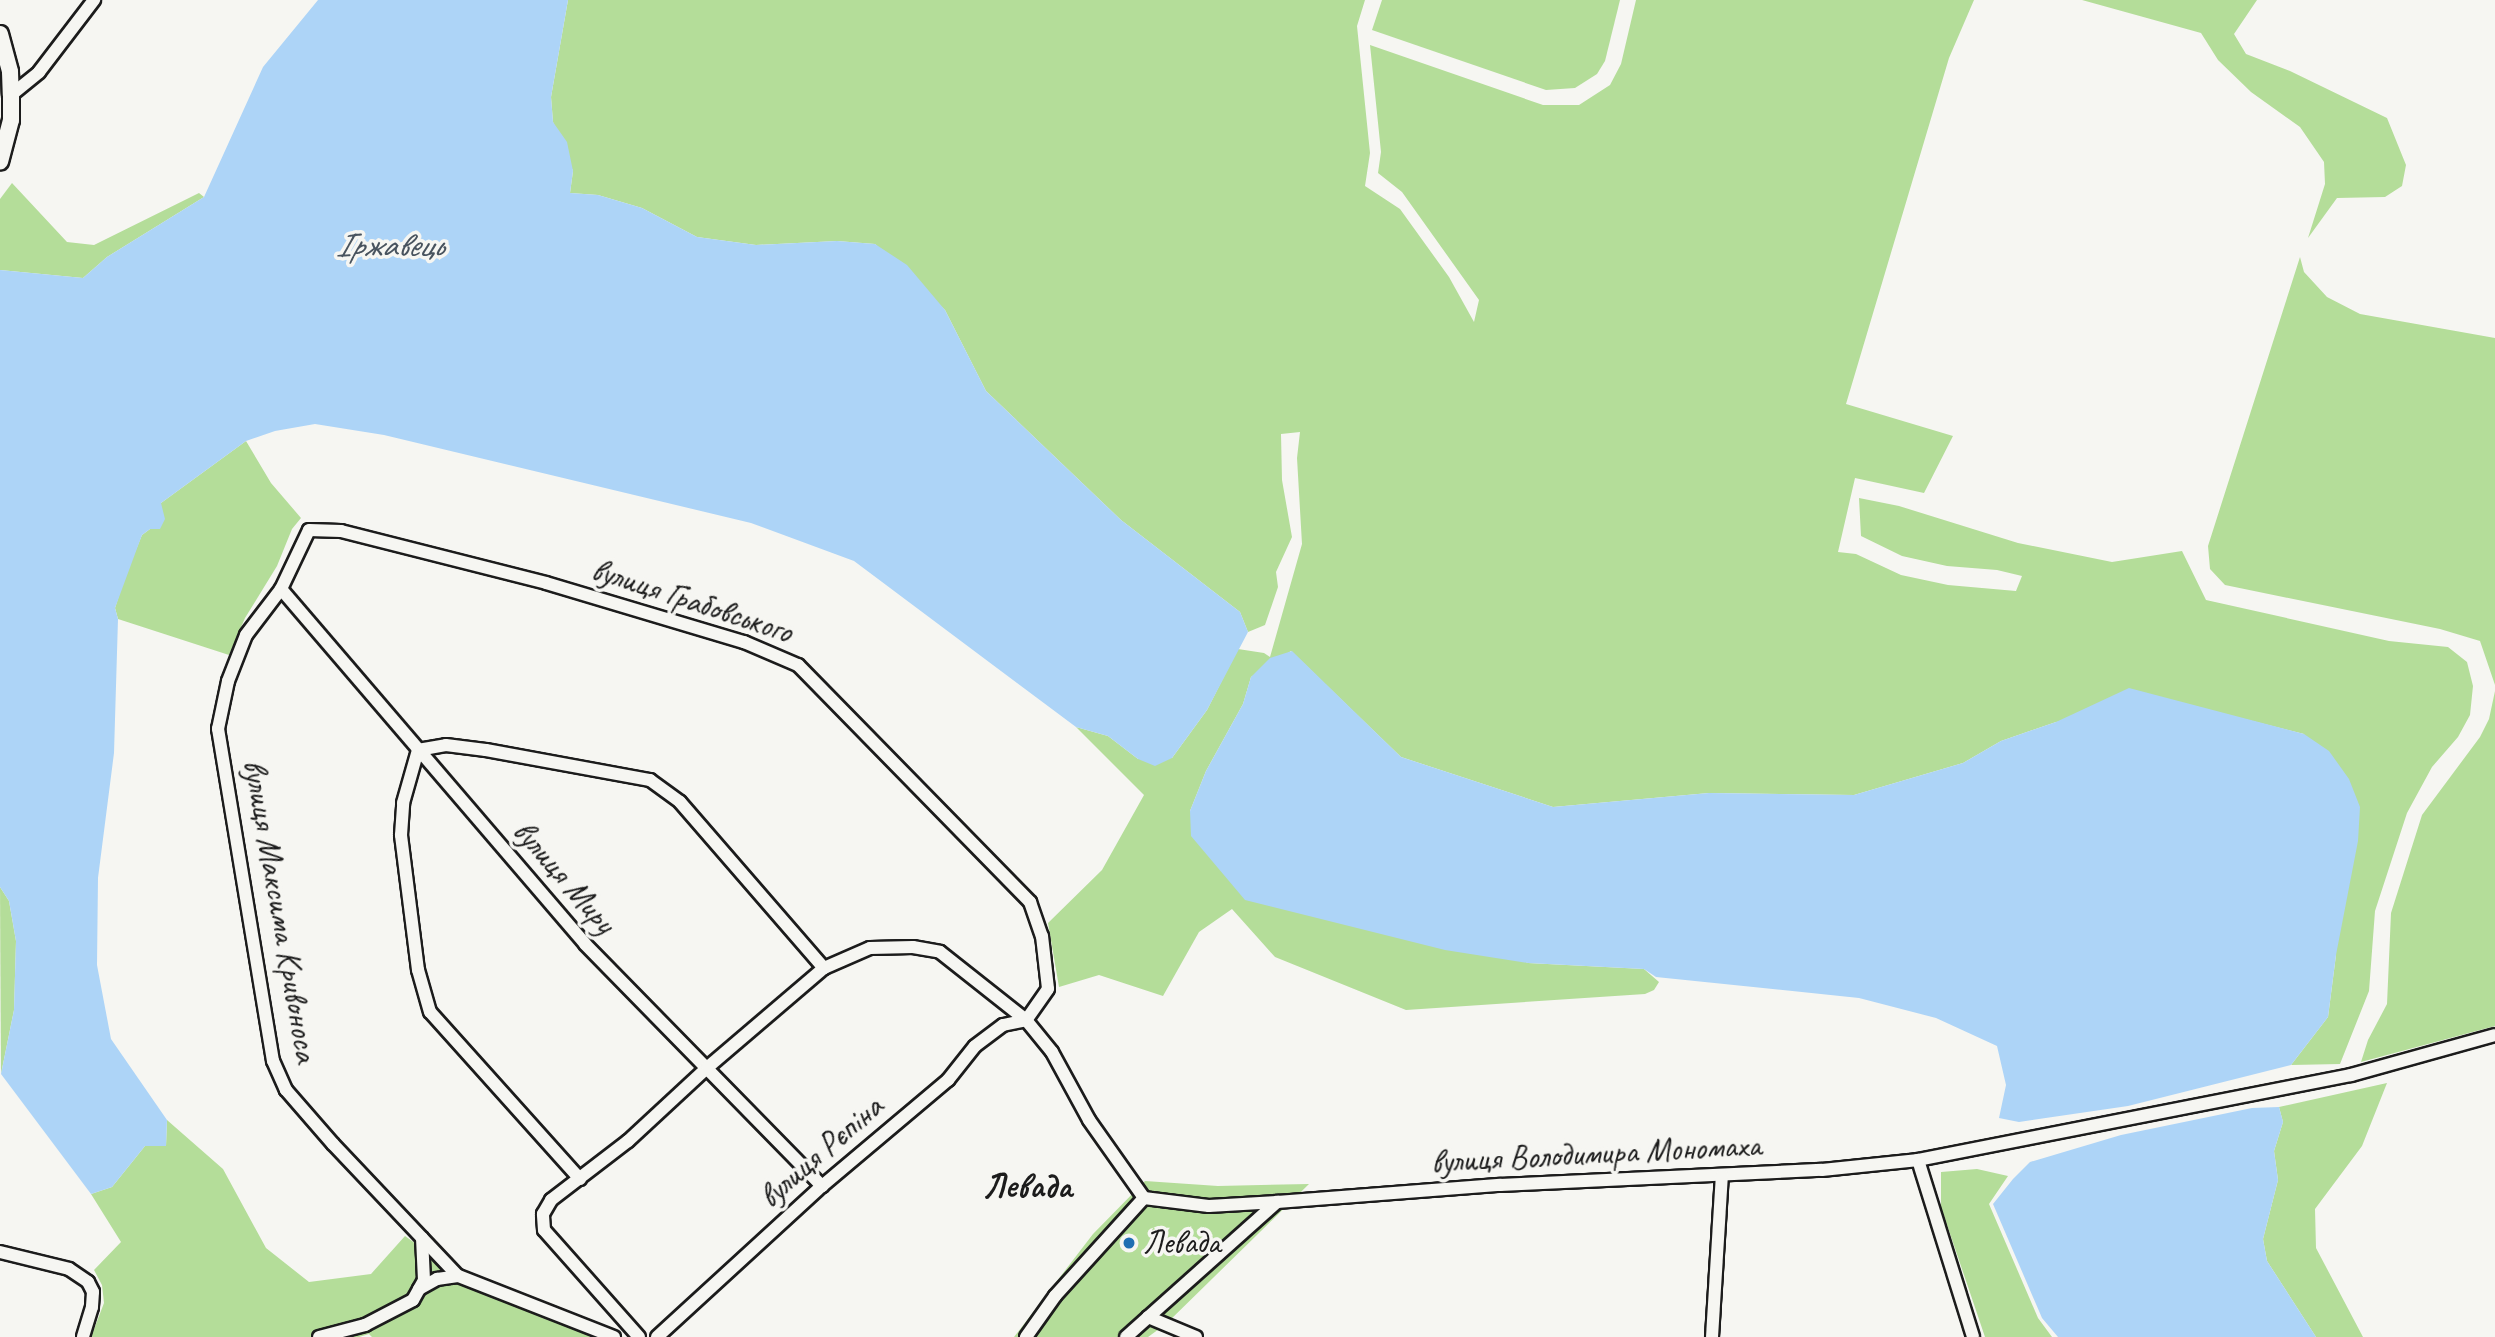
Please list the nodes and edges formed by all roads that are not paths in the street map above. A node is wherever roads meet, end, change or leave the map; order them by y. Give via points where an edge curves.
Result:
1 (94, 0) edge
2 (0, 34) edge
3 (11, 95) junction
4 (0, 162) edge
5 (281, 589) junction
6 (418, 750) junction
7 (824, 968) junction
8 (1026, 1020) junction
9 (2495, 1035) edge
10 (708, 1067) junction
11 (1919, 1160) junction
12 (1723, 1175) junction
13 (580, 1179) junction
14 (822, 1186) junction
15 (1144, 1198) junction
16 (1277, 1202) junction
17 (422, 1238) junction
18 (0, 1252) edge
19 (458, 1276) junction
20 (419, 1289) junction
21 (1148, 1317) junction
22 (83, 1337) edge
23 (319, 1337) edge
24 (614, 1337) edge
25 (639, 1337) edge
26 (657, 1337) edge
27 (1026, 1337) edge
28 (1126, 1337) edge
29 (1196, 1337) edge
30 (1712, 1337) edge
31 (1973, 1337) edge

1 - 3 street via 39,72
2 - 3 street
3 - 4 street via 11,120
5 - 6 street, вулиця Миру
5 - 8 street, вулиця Грабовського via 309,530 341,531 546,583 744,642 798,665 1030,902 1042,936 1048,989
5 - 17 street, вулиця Максима Кривоноса via 246,635 228,681 219,729 273,1061 286,1090
6 - 7 street via 446,746 486,750 650,780 680,802
6 - 10 street, вулиця Миру via 585,944
6 - 13 street via 403,803 401,835 418,970 430,1012
7 - 8 street via 870,948 940,952
7 - 10 street
8 - 14 street, вулиця Рєпіна via 1003,1025 975,1046 948,1080
8 - 15 street via 1052,1052 1089,1120
9 - 11 street, вулиця Володимира Мономаха via 2351,1076
10 - 13 street
10 - 14 street, вулиця Миру
11 - 12 street, вулиця Володимира Мономаха
11 - 31 street
12 - 16 street, вулиця Володимира Мономаха
12 - 30 street
13 - 25 street via 551,1200 543,1214 544,1230
14 - 26 street, вулиця Рєпіна
15 - 16 street, вулиця Володимира Мономаха via 1209,1206
15 - 27 street via 1055,1296
16 - 21 street
17 - 19 street, вулиця Максима Кривоноса
17 - 20 street via 424,1280
18 - 22 street via 69,1269 88,1282 92,1307
19 - 20 street
19 - 24 street, вулиця Максима Кривоноса
20 - 23 street via 413,1300 365,1325
21 - 28 street
21 - 29 street

